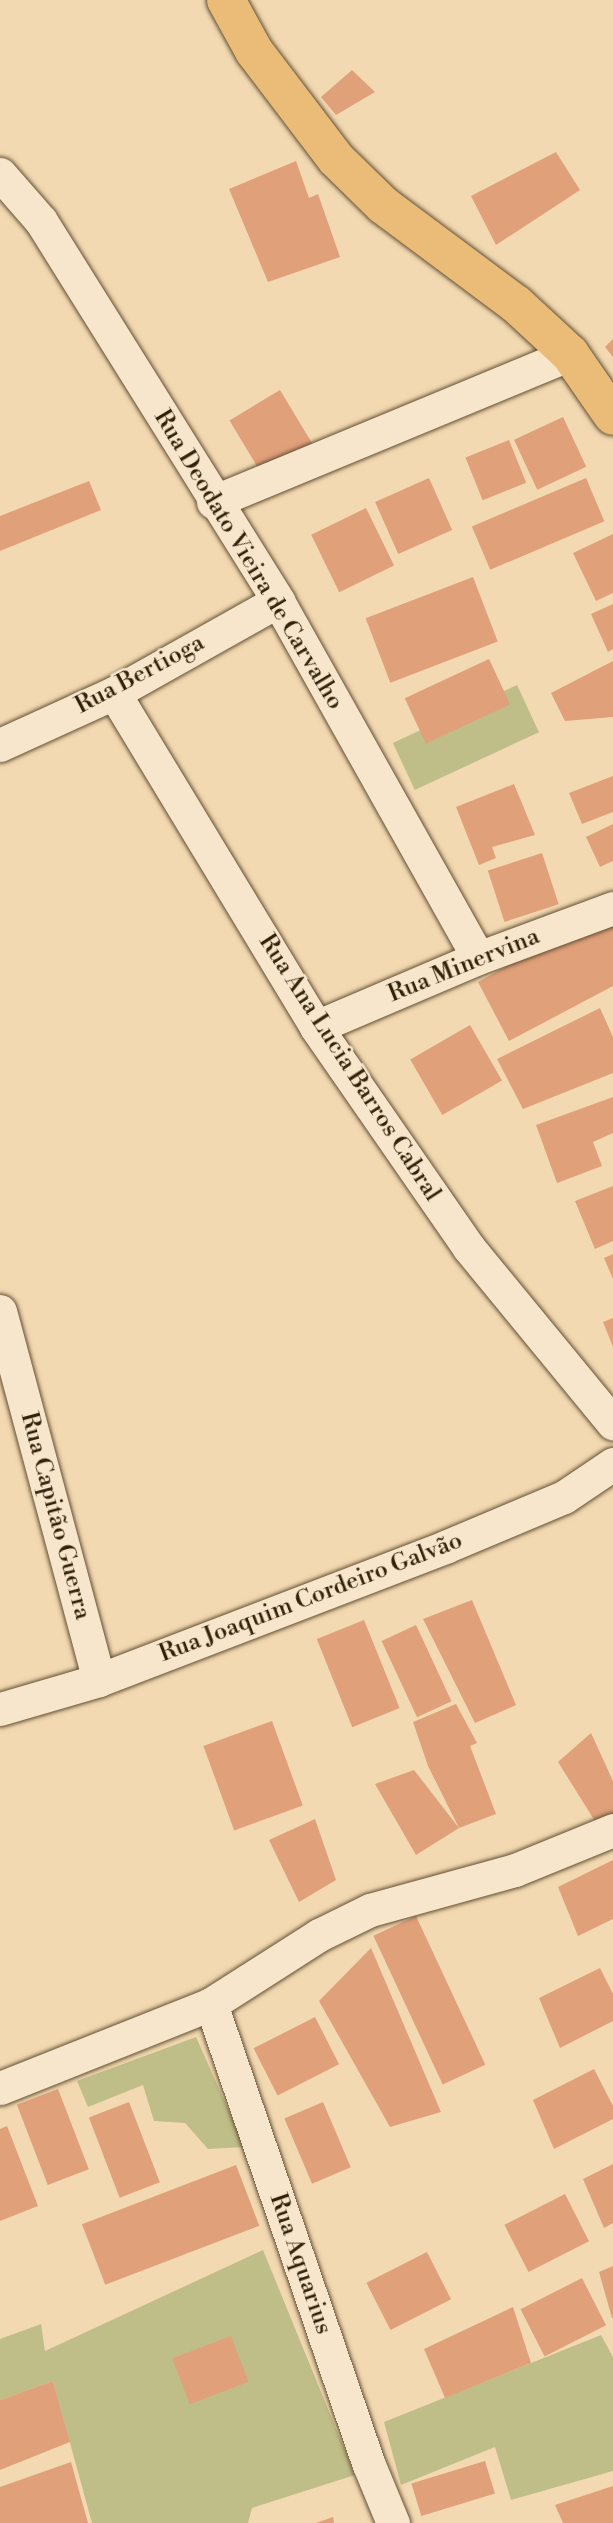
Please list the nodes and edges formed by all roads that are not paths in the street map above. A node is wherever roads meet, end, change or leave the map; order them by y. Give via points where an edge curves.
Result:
1 (226, 0) edge
2 (0, 174) edge
3 (570, 354) junction
4 (613, 416) edge
5 (213, 502) junction
6 (278, 601) junction
7 (114, 693) junction
8 (0, 745) edge
9 (613, 908) edge
10 (478, 958) junction
11 (316, 1027) junction
12 (0, 1311) edge
13 (613, 1423) edge
14 (613, 1464) edge
15 (99, 1680) junction
16 (0, 1709) edge
17 (613, 1830) edge
18 (211, 2004) junction
19 (0, 2088) edge
20 (393, 2523) edge

1 - 3 main road via 254,51 336,159 383,205 516,304
2 - 5 street, Rua Deodato Vieira de Carvalho via 41,221
3 - 4 main road
3 - 5 street
5 - 6 street, Rua Deodato Vieira de Carvalho
6 - 7 street, Rua Bertioga
6 - 10 street, Rua Deodato Vieira de Carvalho
7 - 8 street, Rua Bertioga
7 - 11 street, Rua Ana Lucia Barros Cabral
9 - 10 street, Rua Minervina
10 - 11 street, Rua Minervina
11 - 13 street, Rua Ana Lucia Barros Cabral via 469,1248
12 - 15 street, Rua Capitão Guerra
14 - 15 street, Rua Joaquim Cordeiro Galvão via 564,1497
15 - 16 street, Rua Joaquim Cordeiro Galvão
17 - 18 street via 515,1870 370,1910 319,1935
18 - 19 street
18 - 20 street, Rua Aquarius

